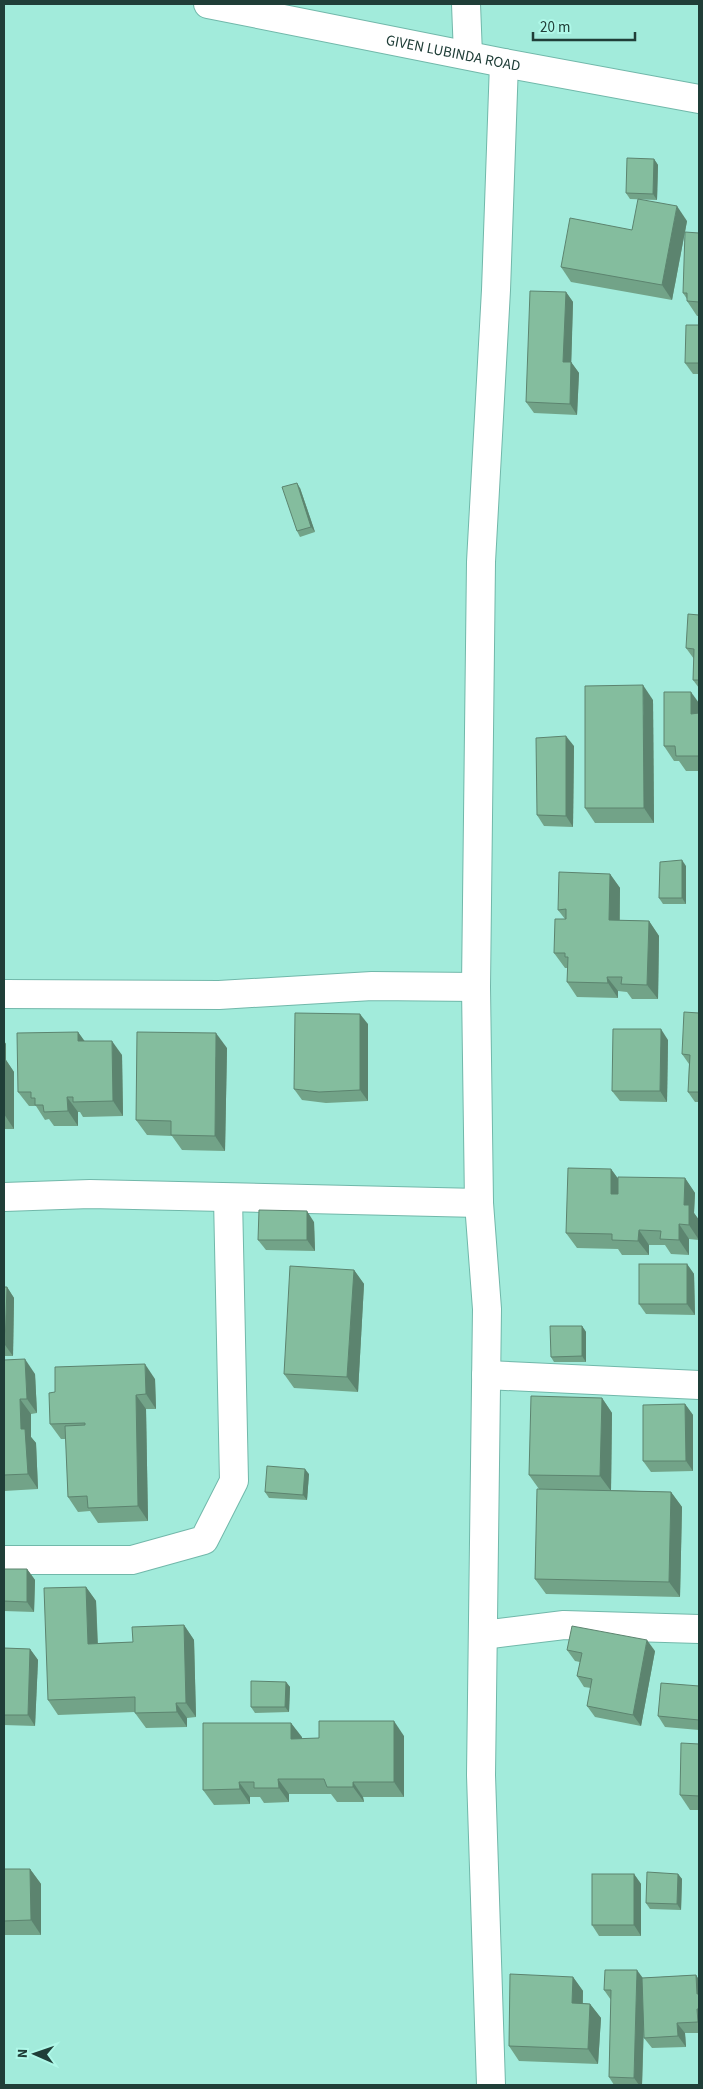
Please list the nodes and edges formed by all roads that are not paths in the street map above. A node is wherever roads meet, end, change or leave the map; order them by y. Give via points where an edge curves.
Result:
1 (208, 4) edge
2 (466, 4) edge
3 (468, 55) junction
4 (504, 63) junction
5 (699, 99) edge
6 (476, 986) junction
7 (4, 994) edge
8 (4, 1197) edge
9 (228, 1198) junction
10 (479, 1203) junction
11 (486, 1375) junction
12 (699, 1385) edge
13 (4, 1560) edge
14 (699, 1629) edge
15 (483, 1635) junction
16 (491, 2085) edge

1 - 3 street, GIVEN LUBINDA ROAD
2 - 3 street
3 - 4 street, GIVEN LUBINDA ROAD
4 - 5 street, GIVEN LUBINDA ROAD
4 - 6 street via 481,562
6 - 7 street via 372,986 219,994
6 - 10 street
8 - 9 street via 90,1194
9 - 10 street
9 - 13 street via 234,1481 204,1540 132,1560
10 - 11 street via 487,1309
11 - 12 street
11 - 15 street
14 - 15 street via 564,1625
15 - 16 street via 481,1775

